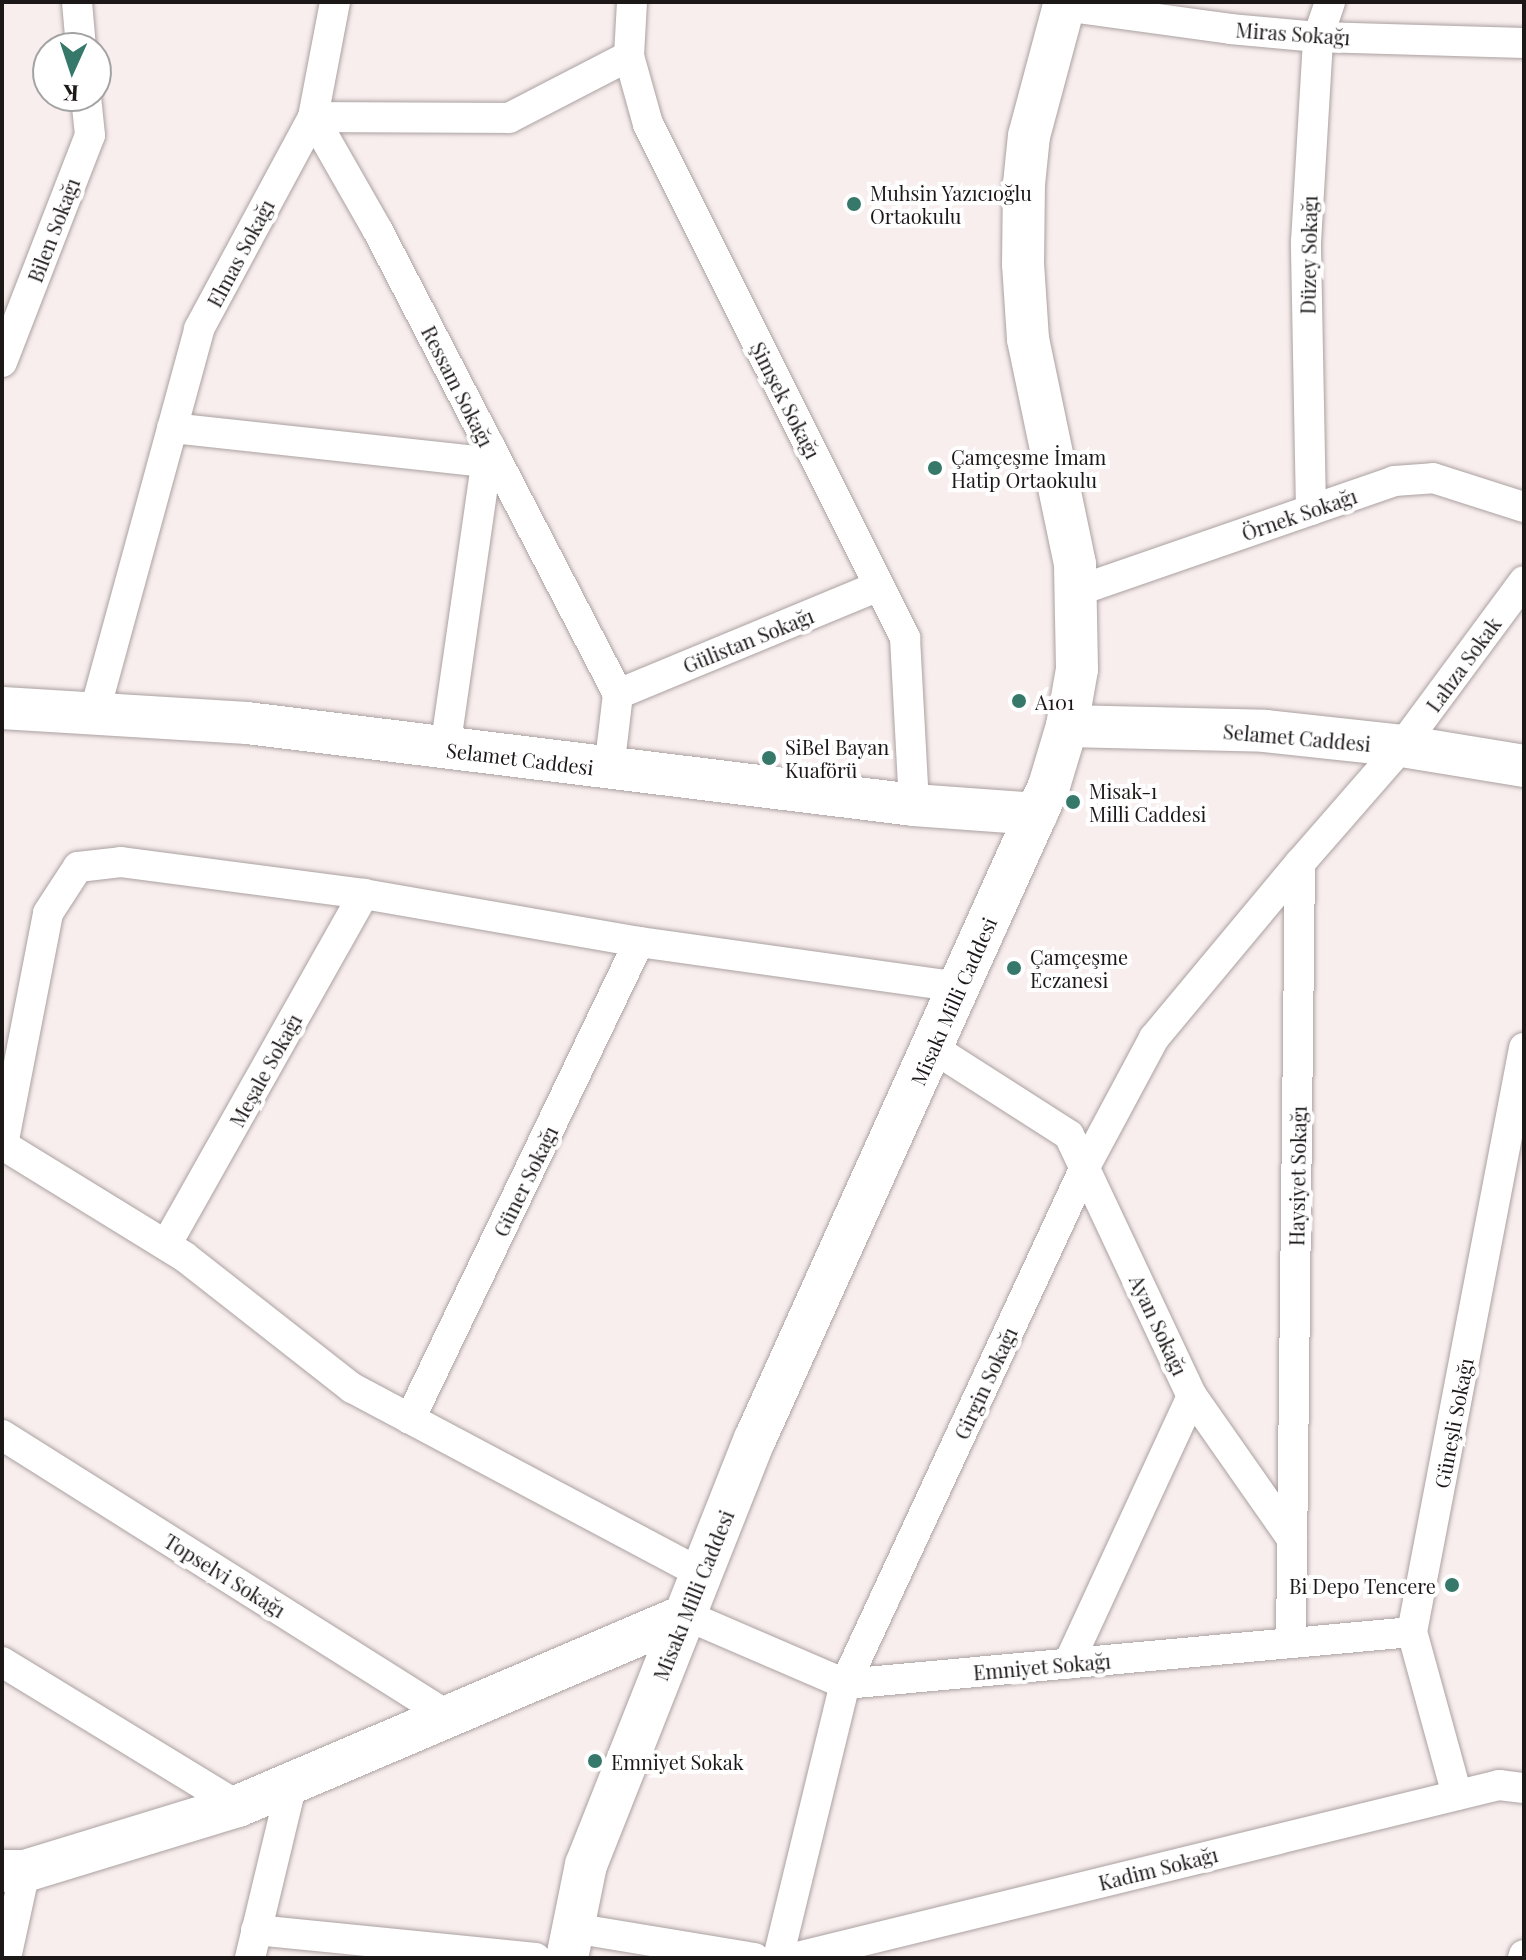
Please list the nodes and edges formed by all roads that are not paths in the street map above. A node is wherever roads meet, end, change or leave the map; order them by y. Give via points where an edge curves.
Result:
1 (77, 2) edge
2 (335, 2) edge
3 (632, 2) edge
4 (1330, 2) edge
5 (1064, 4) edge
6 (80, 32) edge
7 (1318, 37) junction
8 (1524, 43) edge
9 (629, 56) junction
10 (88, 112) edge
11 (313, 117) junction
12 (2, 362) edge
13 (172, 428) junction
14 (487, 453) junction
15 (1524, 501) edge
16 (1524, 507) edge
17 (1311, 510) junction
18 (1524, 581) edge
19 (879, 586) junction
20 (1077, 591) junction
21 (618, 694) junction
22 (2, 708) edge
23 (94, 714) junction
24 (1067, 726) junction
25 (1402, 746) junction
26 (445, 749) junction
27 (1524, 766) edge
28 (609, 769) junction
29 (914, 805) junction
30 (1037, 814) junction
31 (1300, 863) junction
32 (364, 894) junction
33 (639, 942) junction
34 (960, 987) junction
35 (933, 1048) junction
36 (1524, 1048) edge
37 (1086, 1165) junction
38 (166, 1245) junction
39 (1192, 1396) junction
40 (410, 1419) junction
41 (2, 1435) edge
42 (1292, 1539) junction
43 (702, 1574) junction
44 (685, 1615) junction
45 (1412, 1632) junction
46 (1291, 1643) junction
47 (2, 1662) edge
48 (1068, 1664) junction
49 (845, 1684) junction
50 (448, 1716) junction
51 (292, 1783) junction
52 (1524, 1788) edge
53 (1457, 1795) junction
54 (238, 1806) junction
55 (14, 1871) edge
56 (570, 1943) edge
57 (253, 1944) edge
58 (6, 1958) edge
59 (536, 1958) edge
60 (755, 1958) edge
61 (778, 1958) edge
62 (793, 1958) edge

1 - 6 street
2 - 11 street
3 - 9 street, Şimşek Sokağı
4 - 7 street, Düzey Sokağı
5 - 7 street, Miras Sokağı
5 - 20 street, Misakı Milli Caddesi via 1029,136 1023,264 1028,339
7 - 8 street, Miras Sokağı
7 - 17 street, Düzey Sokağı via 1306,242
9 - 11 street via 509,118
9 - 19 street, Şimşek Sokağı via 648,124
10 - 12 street, Bilen Sokağı via 90,135
11 - 13 street, Elmas Sokağı via 199,329
11 - 14 street, Ressam Sokağı
13 - 14 street
13 - 23 street, Elmas Sokağı
14 - 21 street, Ressam Sokağı
14 - 26 street
15 - 16 street
16 - 17 street, Örnek Sokağı via 1433,478 1394,481
17 - 20 street, Örnek Sokağı
18 - 25 street, Lahza Sokak
19 - 21 street, Gülistan Sokağı
19 - 29 street, Şimşek Sokağı via 905,638
20 - 24 street, Misakı Milli Caddesi via 1077,669
21 - 28 street
22 - 23 street, Selamet Caddesi
23 - 26 street, Selamet Caddesi via 247,723
24 - 25 street, Selamet Caddesi via 1265,731
24 - 30 street, Misakı Milli Caddesi
25 - 27 street, Selamet Caddesi
25 - 31 street
26 - 28 street, Selamet Caddesi
28 - 29 street, Selamet Caddesi
29 - 30 street, Selamet Caddesi
30 - 34 street, Misakı Milli Caddesi
31 - 37 street, Girgin Sokağı via 1154,1038
31 - 42 street, Haysiyet Sokağı
32 - 33 street
32 - 38 street, Meşale Sokağı
32 - 38 street via 121,862 78,867 48,913 3,1145
33 - 34 street
33 - 40 street, Güner Sokağı
34 - 35 street, Misakı Milli Caddesi
35 - 37 street, Ayan Sokağı via 1069,1135
35 - 43 street, Misakı Milli Caddesi via 755,1439
36 - 45 street, Güneşli Sokağı
37 - 39 street, Ayan Sokağı
37 - 49 street, Girgin Sokağı
38 - 40 street via 352,1388
39 - 42 street
39 - 48 street, Ayan Sokağı
40 - 43 street
41 - 50 street, Topselvi Sokağı
42 - 46 street, Haysiyet Sokağı
43 - 44 street, Misakı Milli Caddesi
44 - 49 street, Emniyet Sokağı
44 - 50 street
44 - 56 street, Misakı Milli Caddesi via 586,1865
45 - 46 street, Emniyet Sokağı
45 - 53 street, Güneşli Sokağı
46 - 48 street, Emniyet Sokağı
47 - 54 street
48 - 49 street, Emniyet Sokağı
49 - 61 street, Girgin Sokağı
50 - 51 street
51 - 54 street
51 - 57 street
52 - 53 street, Kadim Sokağı via 1499,1785
53 - 62 street, Kadim Sokağı
54 - 55 street
55 - 58 street
56 - 60 street
57 - 59 street

